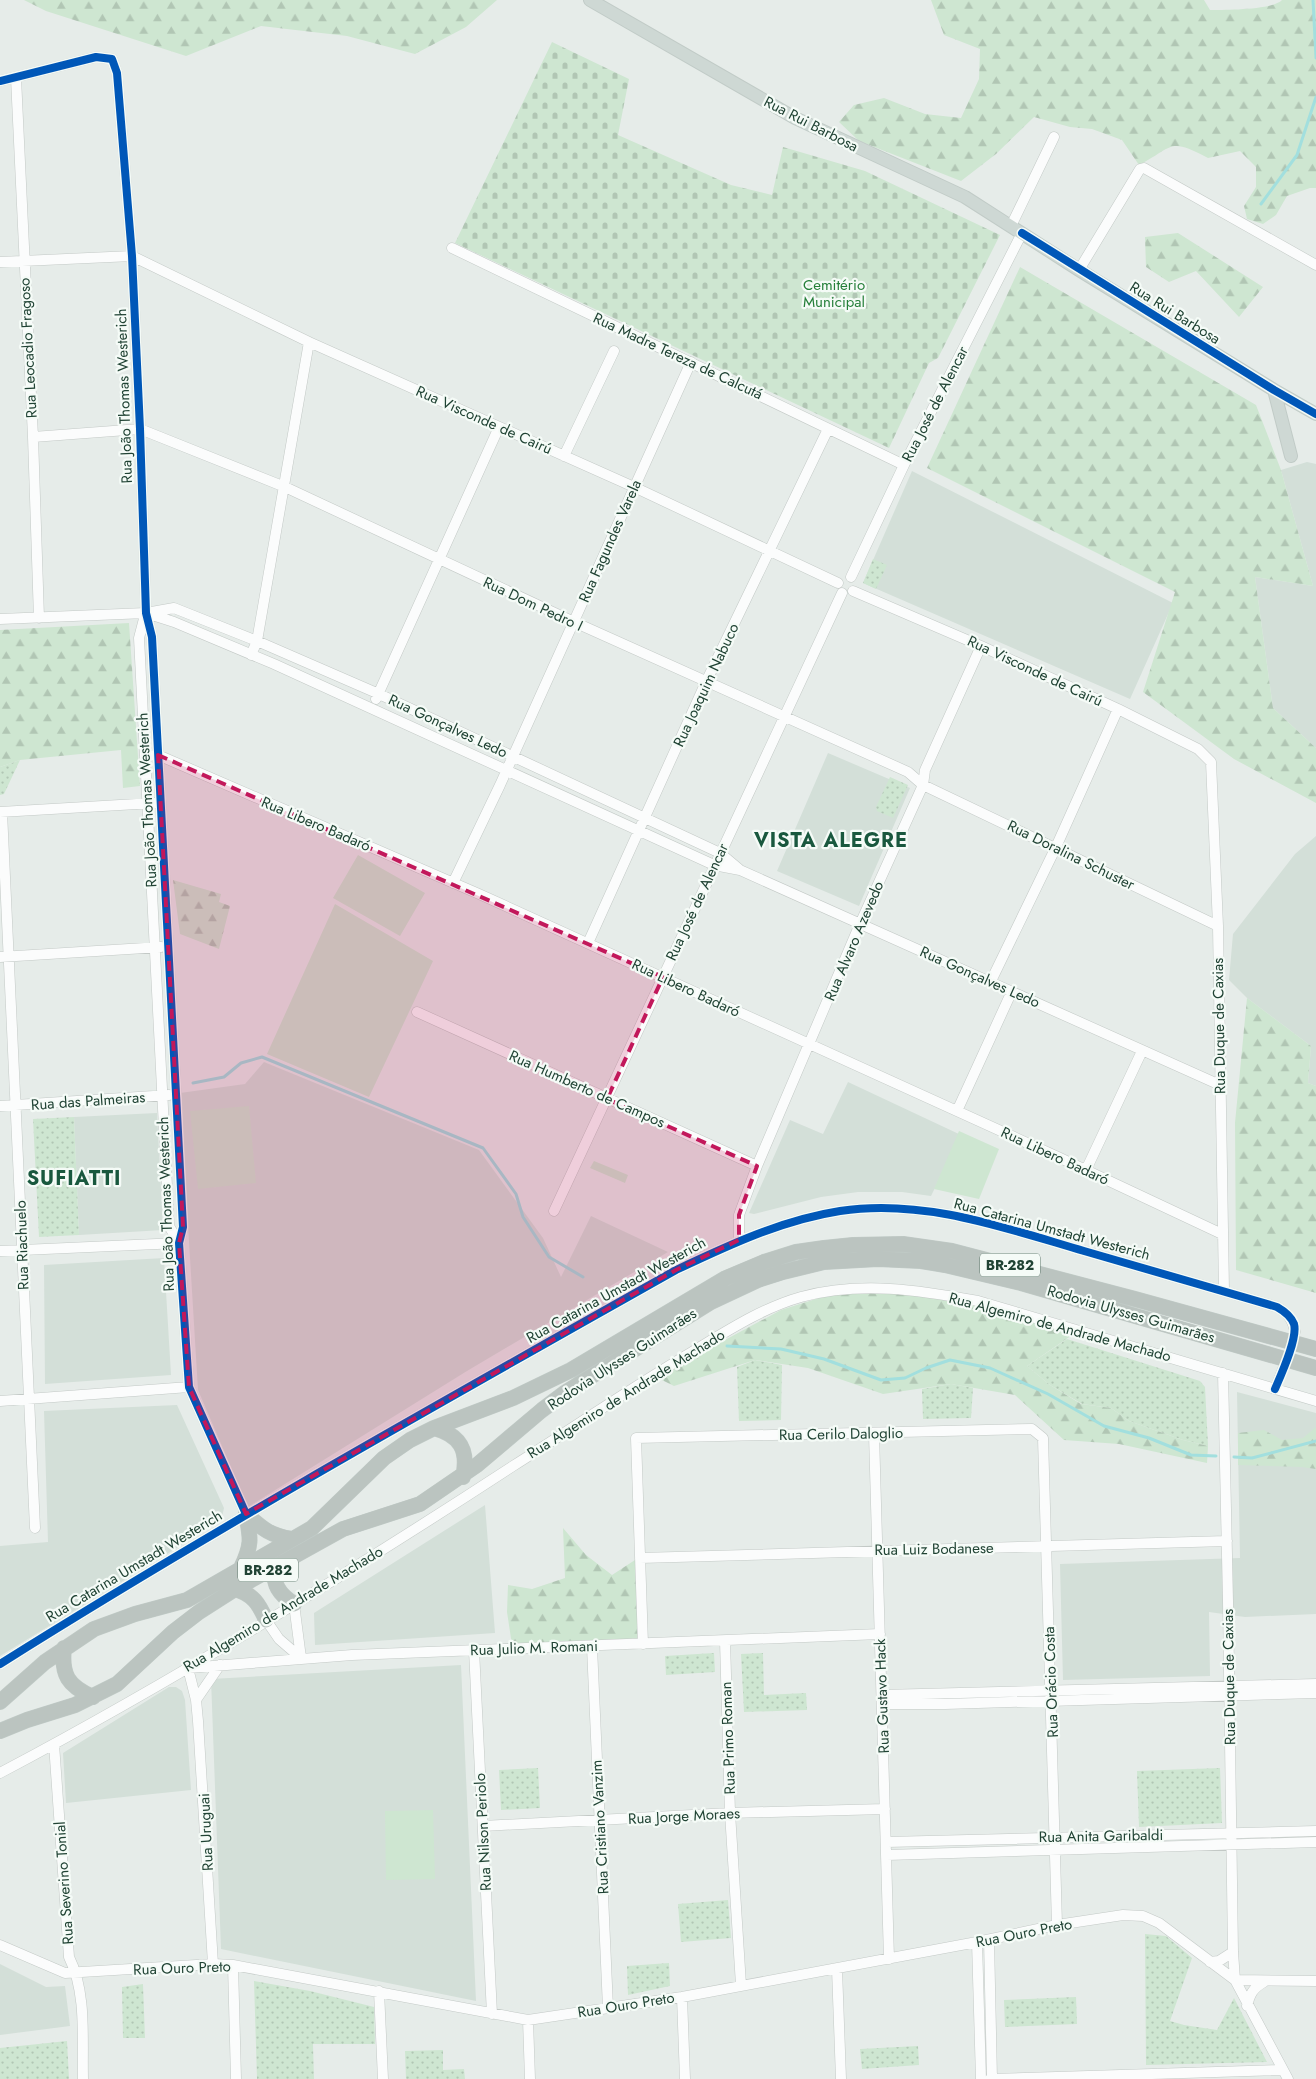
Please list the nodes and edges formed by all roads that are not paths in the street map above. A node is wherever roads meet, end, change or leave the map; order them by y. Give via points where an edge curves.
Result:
1 (590, 0) edge
2 (16, 78) junction
3 (0, 81) edge
4 (1054, 138) dead end
5 (1017, 229) junction
6 (452, 248) dead end
7 (132, 256) junction
8 (24, 261) junction
9 (0, 262) edge
10 (1316, 265) edge
11 (1079, 270) junction
12 (309, 342) junction
13 (614, 351) dead end
14 (691, 362) junction
15 (1274, 390) junction
16 (1316, 414) edge
17 (500, 427) junction
18 (828, 428) junction
19 (140, 429) junction
20 (33, 436) junction
21 (564, 456) junction
22 (1291, 456) dead end
23 (904, 465) junction
24 (285, 487) junction
25 (634, 487) junction
26 (770, 550) junction
27 (440, 560) junction
28 (851, 577) junction
29 (838, 583) junction
30 (853, 591) junction
31 (842, 593) junction
32 (146, 613) junction
33 (39, 618) junction
34 (0, 619) edge
35 (574, 622) junction
36 (257, 641) junction
37 (981, 646) junction
38 (251, 655) junction
39 (314, 665) junction
40 (308, 679) junction
41 (706, 682) junction
42 (142, 686) junction
43 (155, 686) junction
44 (379, 694) junction
45 (372, 709) junction
46 (1118, 709) junction
47 (783, 717) junction
48 (447, 726) junction
49 (441, 740) junction
50 (158, 755) junction
51 (146, 756) junction
52 (513, 757) junction
53 (1211, 762) joint
54 (506, 771) junction
55 (923, 784) junction
56 (580, 787) junction
57 (573, 802) junction
58 (160, 803) junction
59 (148, 804) junction
60 (1, 812) edge
61 (645, 818) junction
62 (639, 832) junction
63 (1056, 847) junction
64 (720, 852) junction
65 (164, 864) junction
66 (152, 865) junction
67 (714, 865) junction
68 (740, 870) junction
69 (453, 883) junction
70 (860, 924) junction
71 (1218, 926) junction
72 (588, 943) junction
73 (170, 946) junction
74 (156, 947) junction
75 (4, 957) edge
76 (662, 977) junction
77 (991, 981) junction
78 (1012, 992) junction
79 (417, 1012) dead end
80 (173, 1017) junction
81 (158, 1018) junction
82 (810, 1045) junction
83 (1142, 1051) junction
84 (1220, 1085) junction
85 (176, 1095) junction
86 (162, 1096) junction
87 (607, 1099) junction
88 (0, 1106) edge
89 (16, 1106) junction
90 (957, 1111) junction
91 (166, 1162) junction
92 (180, 1162) junction
93 (757, 1166) junction
94 (1086, 1170) junction
95 (554, 1211) dead end
96 (1222, 1234) junction
97 (739, 1240) junction
98 (179, 1243) junction
99 (23, 1249) junction
100 (0, 1251) edge
101 (1224, 1291) junction
102 (1295, 1332) dead end
103 (1316, 1349) edge
104 (1316, 1368) edge
105 (1283, 1369) dead end
106 (1223, 1373) junction
107 (189, 1387) junction
108 (1276, 1389) junction
109 (29, 1400) junction
110 (0, 1401) edge
111 (1316, 1401) edge
112 (434, 1428) junction
113 (874, 1434) junction
114 (1043, 1438) joint
115 (462, 1477) junction
116 (246, 1514) junction
117 (34, 1528) dead end
118 (292, 1539) junction
119 (1227, 1541) junction
120 (1046, 1547) junction
121 (878, 1551) junction
122 (640, 1558) junction
123 (274, 1567) junction
124 (242, 1568) junction
125 (235, 1589) junction
126 (294, 1604) junction
127 (266, 1620) junction
128 (880, 1634) junction
129 (725, 1641) junction
130 (643, 1644) junction
131 (592, 1647) junction
132 (64, 1648) junction
133 (474, 1650) junction
134 (301, 1658) junction
135 (0, 1664) edge
136 (220, 1665) junction
137 (188, 1668) junction
138 (1316, 1684) edge
139 (1294, 1689) junction
140 (1230, 1690) junction
141 (990, 1692) junction
142 (945, 1693) junction
143 (1316, 1693) edge
144 (1051, 1695) junction
145 (93, 1697) junction
146 (196, 1700) junction
147 (882, 1700) junction
148 (0, 1702) edge
149 (991, 1702) junction
150 (945, 1704) junction
151 (0, 1731) edge
152 (54, 1744) junction
153 (0, 1772) edge
154 (884, 1809) junction
155 (730, 1813) junction
156 (600, 1820) junction
157 (483, 1826) junction
158 (1315, 1831) edge
159 (1232, 1834) junction
160 (1167, 1835) junction
161 (1055, 1836) junction
162 (1121, 1836) junction
163 (990, 1839) junction
164 (941, 1841) junction
165 (887, 1842) junction
166 (1316, 1842) edge
167 (1232, 1845) junction
168 (1167, 1846) junction
169 (1122, 1848) junction
170 (1056, 1850) junction
171 (991, 1852) junction
172 (941, 1853) junction
173 (887, 1855) junction
174 (1057, 1925) junction
175 (989, 1940) junction
176 (977, 1942) junction
177 (0, 1945) edge
178 (1233, 1952) junction
179 (889, 1959) junction
180 (1210, 1962) junction
181 (213, 1964) junction
182 (233, 1965) junction
183 (837, 1968) junction
184 (76, 1972) junction
185 (1235, 1980) junction
186 (1316, 1981) edge
187 (1264, 1982) junction
188 (741, 1985) junction
189 (379, 1992) junction
190 (682, 1997) junction
191 (1248, 2006) junction
192 (608, 2008) junction
193 (492, 2014) junction
194 (528, 2020) junction
195 (979, 2021) junction
196 (991, 2021) junction
197 (1160, 2076) edge
198 (1210, 2076) edge
199 (1285, 2076) edge
200 (1108, 2077) edge
201 (1052, 2078) edge
202 (83, 2079) edge
203 (236, 2079) edge
204 (382, 2079) edge
205 (530, 2079) edge
206 (685, 2079) edge
207 (841, 2079) edge
208 (981, 2079) edge
209 (991, 2079) edge
210 (1276, 2079) edge

1 - 5 main road, Rua Rui Barbosa via 795,118 965,197
2 - 3 street
2 - 7 street, Rua João Thomas Westerich via 96,57 112,59 117,73
2 - 8 street, Rua Leocadio Fragoso
4 - 5 street, Rua José de Alencar
5 - 11 main road, Rua Rui Barbosa
5 - 23 street, Rua José de Alencar
6 - 14 street, Rua Madre Tereza de Calcutá
7 - 8 street
7 - 12 street, Rua Visconde de Cairú
7 - 19 street, Rua João Thomas Westerich
8 - 9 street
8 - 20 street, Rua Leocadio Fragoso
10 - 11 street via 1147,168 1140,169
11 - 15 main road, Rua Rui Barbosa
12 - 17 street, Rua Visconde de Cairú
12 - 24 street
13 - 21 street
14 - 18 street, Rua Madre Tereza de Calcutá
14 - 25 street, Rua Fagundes Varela
15 - 16 main road, Rua Rui Barbosa
15 - 22 main road
17 - 21 street, Rua Visconde de Cairú
17 - 27 street
18 - 23 street, Rua Madre Tereza de Calcutá
18 - 26 street, Rua Joaquim Nabuco
19 - 20 street
19 - 24 street, Rua Dom Pedro I
19 - 32 street, Rua João Thomas Westerich
20 - 33 street, Rua Leocadio Fragoso
21 - 25 street, Rua Visconde de Cairú
23 - 28 street, Rua José de Alencar
24 - 27 street, Rua Dom Pedro I
24 - 36 street
25 - 26 street, Rua Visconde de Cairú
25 - 35 street, Rua Fagundes Varela
26 - 29 street, Rua Visconde de Cairú
26 - 41 street, Rua Joaquim Nabuco
27 - 35 street, Rua Dom Pedro I
27 - 44 street
28 - 29 street via 843,577
28 - 30 street via 855,584
29 - 31 street
30 - 31 street
30 - 37 street, Rua Visconde de Cairú
31 - 47 street, Rua José de Alencar
32 - 33 street, Rua Gonçalves Ledo
32 - 36 street, Rua Gonçalves Ledo via 174,608
32 - 38 street, Rua Gonçalves Ledo
32 - 42 street, Rua João Thomas Westerich via 140,638
32 - 43 street, Rua João Thomas Westerich via 152,637
33 - 34 street, Rua Gonçalves Ledo
35 - 41 street, Rua Dom Pedro I
35 - 52 street, Rua Fagundes Varela
36 - 38 street
36 - 39 street, Rua Gonçalves Ledo
37 - 46 street, Rua Visconde de Cairú
37 - 55 street, Rua Alvaro Azevedo via 925,770
38 - 40 street, Rua Gonçalves Ledo
39 - 40 street
39 - 44 street, Rua Gonçalves Ledo
40 - 45 street, Rua Gonçalves Ledo
41 - 47 street, Rua Dom Pedro I
41 - 61 street, Rua Joaquim Nabuco
42 - 43 street
42 - 51 street, Rua João Thomas Westerich
43 - 50 street, Rua João Thomas Westerich
44 - 45 street
44 - 48 street, Rua Gonçalves Ledo
45 - 49 street, Rua Gonçalves Ledo
46 - 53 street, Rua Visconde de Cairú via 1198,749
46 - 63 street
47 - 55 street, Rua Dom Pedro I via 908,772
47 - 64 street, Rua José de Alencar
48 - 49 street
48 - 52 street, Rua Gonçalves Ledo
49 - 54 street, Rua Gonçalves Ledo
50 - 51 street, Rua Libero Badaró
50 - 58 street, Rua João Thomas Westerich
50 - 69 street, Rua Libero Badaró
51 - 59 street, Rua João Thomas Westerich
52 - 54 street, Rua Fagundes Varela
52 - 56 street, Rua Gonçalves Ledo
53 - 71 street, Rua Duque de Caxias
54 - 57 street, Rua Gonçalves Ledo
54 - 69 street, Rua Fagundes Varela
55 - 63 street, Rua Doralina Schuster
55 - 70 street, Rua Alvaro Azevedo
56 - 57 street
56 - 61 street, Rua Gonçalves Ledo
57 - 62 street, Rua Gonçalves Ledo
58 - 59 street
58 - 65 street, Rua João Thomas Westerich
59 - 60 street
59 - 66 street, Rua João Thomas Westerich
60 - 75 street, Rua Riachuelo
61 - 62 street, Rua Joaquim Nabuco
61 - 64 street, Rua Gonçalves Ledo
62 - 67 street, Rua Gonçalves Ledo
62 - 72 street, Rua Joaquim Nabuco
63 - 71 street, Rua Doralina Schuster
63 - 77 street
64 - 67 street, Rua José de Alencar
64 - 68 street, Rua Gonçalves Ledo
65 - 66 street
65 - 73 street, Rua João Thomas Westerich
66 - 74 street, Rua João Thomas Westerich
67 - 68 street, Rua Gonçalves Ledo
67 - 76 street, Rua José de Alencar
68 - 70 street, Rua Gonçalves Ledo
69 - 72 street, Rua Libero Badaró
70 - 77 street, Rua Gonçalves Ledo
70 - 82 street, Rua Alvaro Azevedo
71 - 84 street, Rua Duque de Caxias
72 - 76 street, Rua Libero Badaró
73 - 74 street
73 - 80 street, Rua João Thomas Westerich
74 - 75 street
74 - 81 street, Rua João Thomas Westerich
75 - 89 street, Rua Riachuelo
76 - 82 street, Rua Libero Badaró
76 - 87 street, Rua José de Alencar
77 - 78 street, Rua Gonçalves Ledo
78 - 83 street, Rua Gonçalves Ledo
78 - 90 street
79 - 87 street, Rua Humberto de Campos
80 - 81 street
80 - 85 street, Rua João Thomas Westerich
81 - 86 street, Rua João Thomas Westerich
82 - 90 street, Rua Libero Badaró
82 - 93 street, Rua Alvaro Azevedo
83 - 84 street, Rua Gonçalves Ledo
83 - 94 street
84 - 96 street, Rua Duque de Caxias
85 - 86 street, Rua das Palmeiras
85 - 92 street, Rua João Thomas Westerich
86 - 89 street, Rua das Palmeiras
86 - 91 street, Rua João Thomas Westerich
87 - 93 street, Rua Humberto de Campos
87 - 95 street, Rua José de Alencar
88 - 89 street, Rua das Palmeiras
89 - 99 street, Rua Riachuelo
90 - 94 street, Rua Libero Badaró
91 - 92 street
91 - 98 street, Rua João Thomas Westerich via 169,1226
92 - 98 street, Rua João Thomas Westerich via 183,1227
93 - 97 street, Rua Alvaro Azevedo via 739,1215
94 - 96 street, Rua Libero Badaró
96 - 101 street, Rua Duque de Caxias
97 - 101 street, Rua Catarina Umstadt Westerich via 796,1220 840,1211 874,1208 919,1210 987,1222
97 - 116 street, Rua Catarina Umstadt Westerich via 676,1270
98 - 99 street
98 - 107 street, Rua João Thomas Westerich
99 - 100 street
99 - 109 street, Rua Riachuelo
101 - 102 street, Rua Catarina Umstadt Westerich via 1285,1311
103 - 112 highway, Rodovia Ulysses Guimarães / BR-282 via 974,1255 912,1245 853,1245 796,1252 726,1278 571,1370 513,1398
104 - 115 highway, Rodovia Ulysses Guimarães / BR-282 via 1021,1283 945,1265 901,1260 824,1262 783,1272 712,1302 566,1392
105 - 108 street
106 - 108 street, Rua Algemiro de Andrade Machado
106 - 119 street, Rua Duque de Caxias
106 - 126 street, Rua Algemiro de Andrade Machado via 978,1301 933,1292 841,1289 801,1298 738,1324 673,1362
107 - 109 street
107 - 116 street, Rua João Thomas Westerich
108 - 111 street, Rua Algemiro de Andrade Machado
109 - 110 street
109 - 117 street, Rua Riachuelo
112 - 115 highway via 447,1432 464,1451 466,1464
112 - 118 highway, Rodovia Ulysses Guimarães / BR-282 via 384,1458 312,1528
113 - 114 street, Rua Cerilo Daloglio via 1032,1429
113 - 121 street, Rua Gustavo Hack
113 - 122 street, Rua Cerilo Daloglio via 636,1438
114 - 120 street, Rua Orácio Costa
115 - 123 highway, Rodovia Ulysses Guimarães / BR-282 via 420,1504 343,1529
116 - 118 highway via 276,1536
116 - 124 highway via 250,1549
116 - 135 street, Rua Catarina Umstadt Westerich
118 - 124 highway, Rodovia Ulysses Guimarães / BR-282
119 - 120 street, Rua Luiz Bodanese
119 - 140 street, Rua Duque de Caxias
120 - 121 street, Rua Luiz Bodanese
120 - 144 street, Rua Orácio Costa
121 - 122 street, Rua Luiz Bodanese
121 - 128 street, Rua Gustavo Hack
122 - 130 street
123 - 125 highway, Rodovia Ulysses Guimarães / BR-282
123 - 126 highway via 273,1578 277,1588
124 - 132 highway, Rodovia Ulysses Guimarães / BR-282 via 187,1600 94,1629
125 - 127 highway via 255,1599
125 - 145 highway, Rodovia Ulysses Guimarães / BR-282 via 180,1627 117,1684
126 - 127 street, Rua Algemiro de Andrade Machado
126 - 134 street
127 - 134 street via 279,1638
127 - 137 street, Rua Algemiro de Andrade Machado
128 - 129 street, Rua Julio M. Romani
128 - 147 street, Rua Gustavo Hack
129 - 130 street, Rua Julio M. Romani
129 - 155 street, Rua Primo Roman
130 - 131 street, Rua Julio M. Romani
131 - 133 street, Rua Julio M. Romani
131 - 156 street, Rua Cristiano Vanzim
132 - 145 highway via 62,1664 67,1679 78,1691
132 - 148 highway, Rodovia Ulysses Guimarães / BR-282
133 - 134 street, Rua Julio M. Romani
133 - 157 street, Rua Nilson Periolo
134 - 136 street, Rua Julio M. Romani
136 - 137 street, Rua Julio M. Romani
136 - 146 street
137 - 146 street, Rua Uruguai
137 - 152 street, Rua Algemiro de Andrade Machado
138 - 139 street
139 - 140 street
139 - 143 street
140 - 144 street
140 - 159 street, Rua Duque de Caxias
141 - 142 street
141 - 144 street
141 - 149 street
142 - 147 street
142 - 150 street
144 - 149 street
144 - 161 street, Rua Orácio Costa
145 - 151 highway, Rodovia Ulysses Guimarães / BR-282
146 - 181 street, Rua Uruguai
147 - 150 street
147 - 154 street, Rua Gustavo Hack
149 - 150 street
152 - 153 street, Rua Algemiro de Andrade Machado
152 - 184 street, Rua Severino Tonial via 69,1957
154 - 155 street, Rua Jorge Moraes
154 - 165 street, Rua Gustavo Hack
155 - 156 street, Rua Jorge Moraes
155 - 188 street, Rua Primo Roman
156 - 157 street, Rua Jorge Moraes
156 - 192 street, Rua Cristiano Vanzim
157 - 193 street, Rua Nilson Periolo
158 - 159 street, Rua Anita Garibaldi
158 - 166 street
159 - 160 street, Rua Anita Garibaldi
159 - 167 street, Rua Duque de Caxias
160 - 162 street, Rua Anita Garibaldi
160 - 168 street
161 - 162 street, Rua Anita Garibaldi
161 - 163 street, Rua Anita Garibaldi
161 - 170 street, Rua Orácio Costa
162 - 169 street
163 - 164 street, Rua Anita Garibaldi
163 - 171 street
164 - 165 street, Rua Anita Garibaldi
164 - 172 street
165 - 173 street, Rua Gustavo Hack
166 - 167 street, Rua Anita Garibaldi
167 - 168 street, Rua Anita Garibaldi
167 - 178 street, Rua Duque de Caxias
168 - 169 street, Rua Anita Garibaldi
169 - 170 street, Rua Anita Garibaldi
170 - 171 street, Rua Anita Garibaldi
170 - 174 street, Rua Orácio Costa
171 - 172 street, Rua Anita Garibaldi
172 - 173 street, Rua Anita Garibaldi
173 - 179 street, Rua Gustavo Hack
174 - 175 street, Rua Ouro Preto
174 - 180 street, Rua Ouro Preto via 1123,1915 1143,1916 1159,1923
175 - 176 street, Rua Ouro Preto
175 - 196 street
176 - 179 street, Rua Ouro Preto
176 - 195 street
177 - 184 street, Rua Ouro Preto via 61,1973
178 - 180 street via 1220,1961
178 - 185 street, Rua Duque de Caxias
179 - 183 street, Rua Ouro Preto
180 - 185 street, Rua Ouro Preto
181 - 182 street, Rua Ouro Preto
181 - 184 street, Rua Ouro Preto
182 - 189 street, Rua Ouro Preto
182 - 203 street
183 - 188 street, Rua Ouro Preto
183 - 207 street
184 - 202 street, Rua Severino Tonial via 80,1993
185 - 187 street
185 - 191 street
186 - 187 street
187 - 191 street via 1255,1987
188 - 190 street, Rua Ouro Preto
189 - 193 street, Rua Ouro Preto
189 - 204 street
190 - 192 street, Rua Ouro Preto
190 - 206 street
191 - 199 street
192 - 194 street, Rua Ouro Preto
193 - 194 street, Rua Ouro Preto
194 - 205 street
195 - 196 street
195 - 208 street
196 - 209 street
197 - 198 street
197 - 200 street
198 - 199 street
199 - 210 street
200 - 201 street
201 - 209 street

